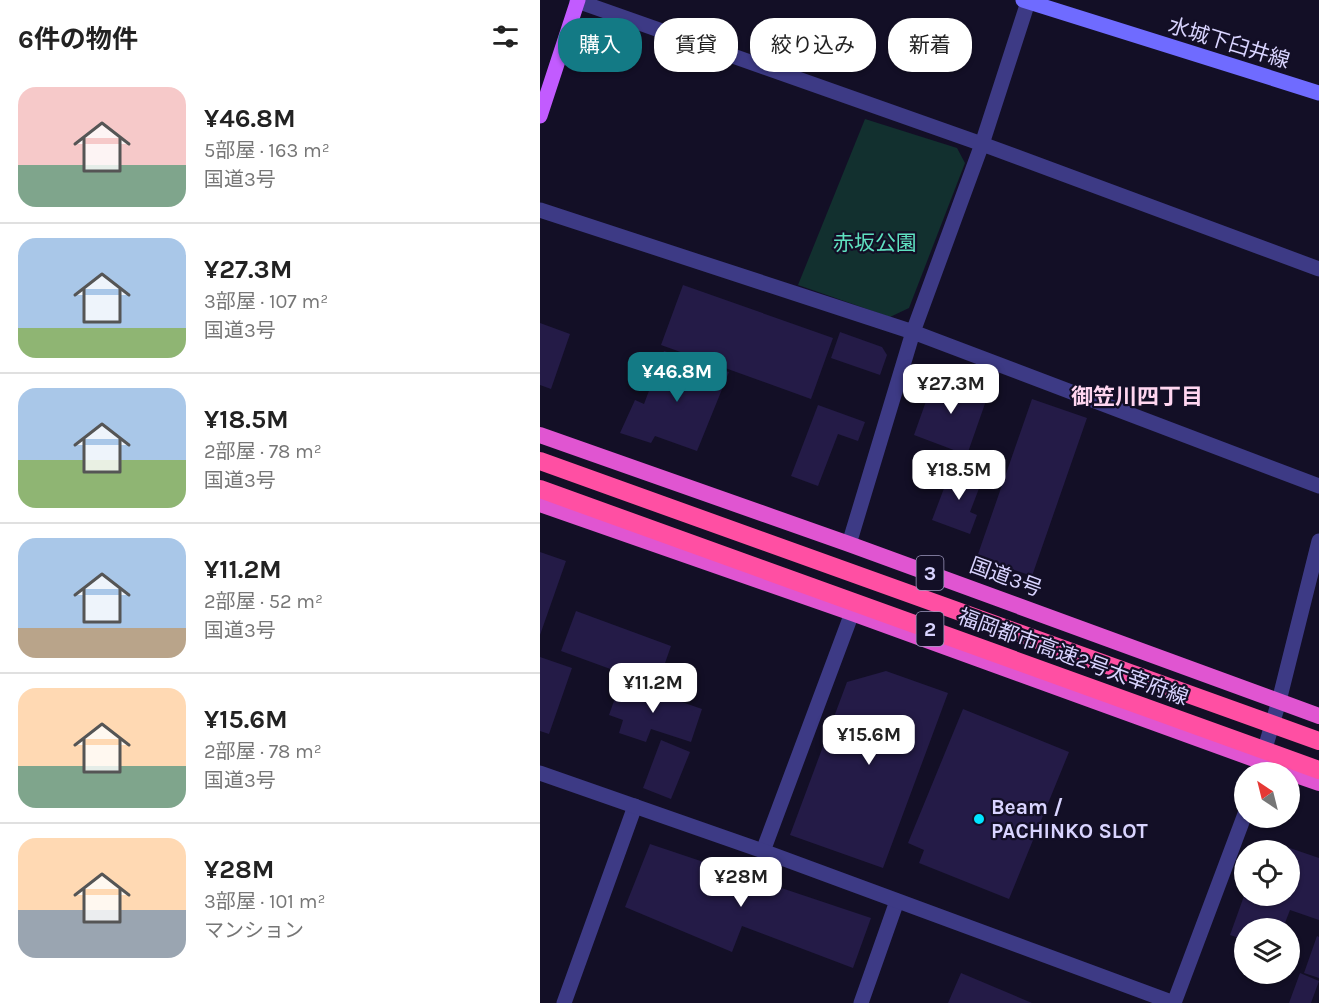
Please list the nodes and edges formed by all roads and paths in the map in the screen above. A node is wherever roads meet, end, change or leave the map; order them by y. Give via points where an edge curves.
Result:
1 (578, 1) edge
2 (1025, 1) edge
3 (1319, 93) edge
4 (540, 116) edge
5 (982, 144) junction
6 (540, 210) edge
7 (1319, 269) edge
8 (913, 332) junction
9 (540, 435) edge
10 (540, 461) edge
11 (1319, 486) edge
12 (540, 489) edge
13 (540, 504) edge
14 (1319, 541) edge
15 (849, 544) junction
16 (852, 613) junction
17 (1279, 701) junction
18 (1319, 716) edge
19 (1319, 741) edge
20 (1247, 762) edge
21 (1261, 762) edge
22 (1319, 770) edge
23 (540, 773) edge
24 (1300, 776) edge
25 (1319, 783) edge
26 (635, 806) junction
27 (1240, 828) edge
28 (763, 851) junction
29 (897, 901) junction
30 (564, 1003) edge
31 (861, 1003) edge
32 (1174, 1003) edge

1 - 4 main road
1 - 5 street
2 - 3 main road, 水城下臼井線
2 - 5 street
5 - 7 street
5 - 8 street
6 - 8 street
8 - 11 street
8 - 15 street
9 - 15 highway, 国道3号 / 3
10 - 19 highway, 福岡都市高速2号太宰府線 / 2, bridge
12 - 22 highway, 福岡都市高速2号太宰府線 / 2, bridge
13 - 16 highway
14 - 17 street
15 - 17 highway, 国道3号 / 3
16 - 20 highway
16 - 28 street
17 - 18 highway, 国道3号 / 3
17 - 21 street
23 - 26 street
24 - 25 highway
26 - 28 street
26 - 30 street
27 - 32 street
28 - 29 street
29 - 31 street
29 - 32 street

